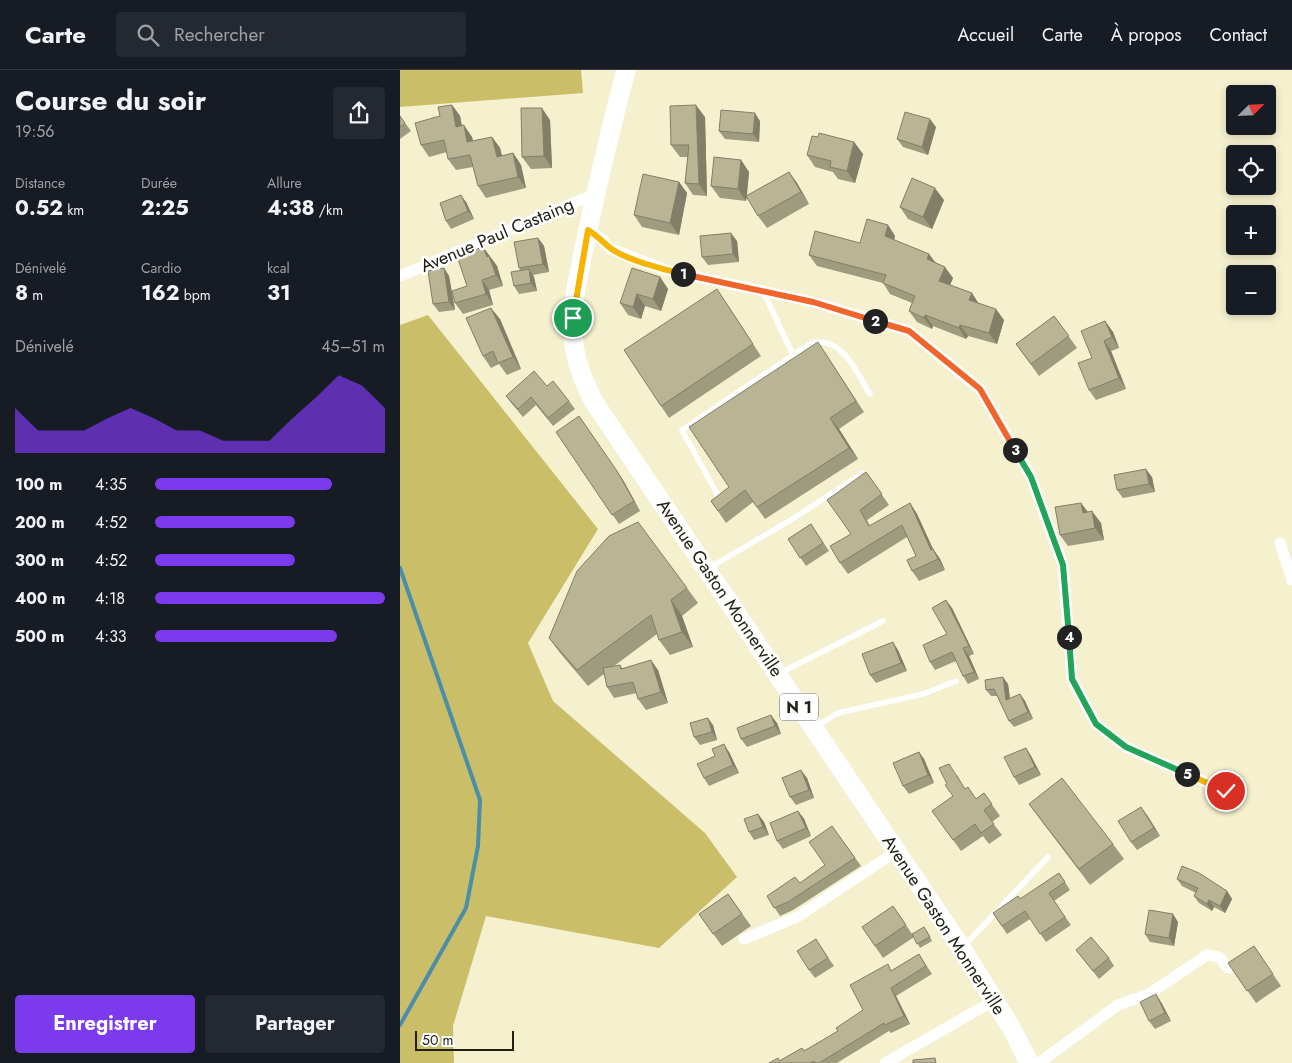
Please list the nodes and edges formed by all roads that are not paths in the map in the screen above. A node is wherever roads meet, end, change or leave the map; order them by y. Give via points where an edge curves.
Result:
1 (626, 70) edge
2 (595, 194) junction
3 (588, 230) junction
4 (400, 276) edge
5 (763, 291) junction
6 (793, 355) junction
7 (870, 394) dead end
8 (863, 473) edge
9 (722, 502) edge
10 (1280, 543) dead end
11 (707, 569) junction
12 (1292, 580) edge
13 (883, 621) dead end
14 (778, 674) junction
15 (956, 681) dead end
16 (814, 728) junction
17 (1226, 791) dead end
18 (897, 852) junction
19 (1048, 857) dead end
20 (744, 940) dead end
21 (962, 948) junction
22 (1228, 968) edge
23 (995, 1000) junction
24 (885, 1063) edge
25 (1029, 1063) edge
26 (1039, 1063) edge

1 - 2 main road, Avenue Gaston Monnerville / N 1
2 - 3 main road, Avenue Gaston Monnerville / N 1
2 - 4 street, Avenue Paul Castaing
3 - 5 street via 609,248 639,261
3 - 11 main road, Avenue Gaston Monnerville / N 1 via 573,318 574,349 579,368 594,402
5 - 6 lane
5 - 17 street via 813,302 909,331 980,389 1031,477 1063,565 1072,679 1096,724 1126,747
6 - 7 lane via 814,343 834,345 844,353
6 - 9 lane via 682,430
8 - 11 lane
10 - 12 street
11 - 14 main road, Avenue Gaston Monnerville / N 1
13 - 14 lane
14 - 16 main road, Avenue Gaston Monnerville / N 1
15 - 16 lane via 923,694 838,713
16 - 18 main road, Avenue Gaston Monnerville / N 1
18 - 20 street via 811,909
18 - 21 main road, Avenue Gaston Monnerville / N 1
19 - 21 lane
21 - 23 main road, Avenue Gaston Monnerville / N 1
22 - 26 street via 1219,957 1207,955 1149,994 1118,1005
23 - 24 street
23 - 25 main road, Avenue Gaston Monnerville / N 1

